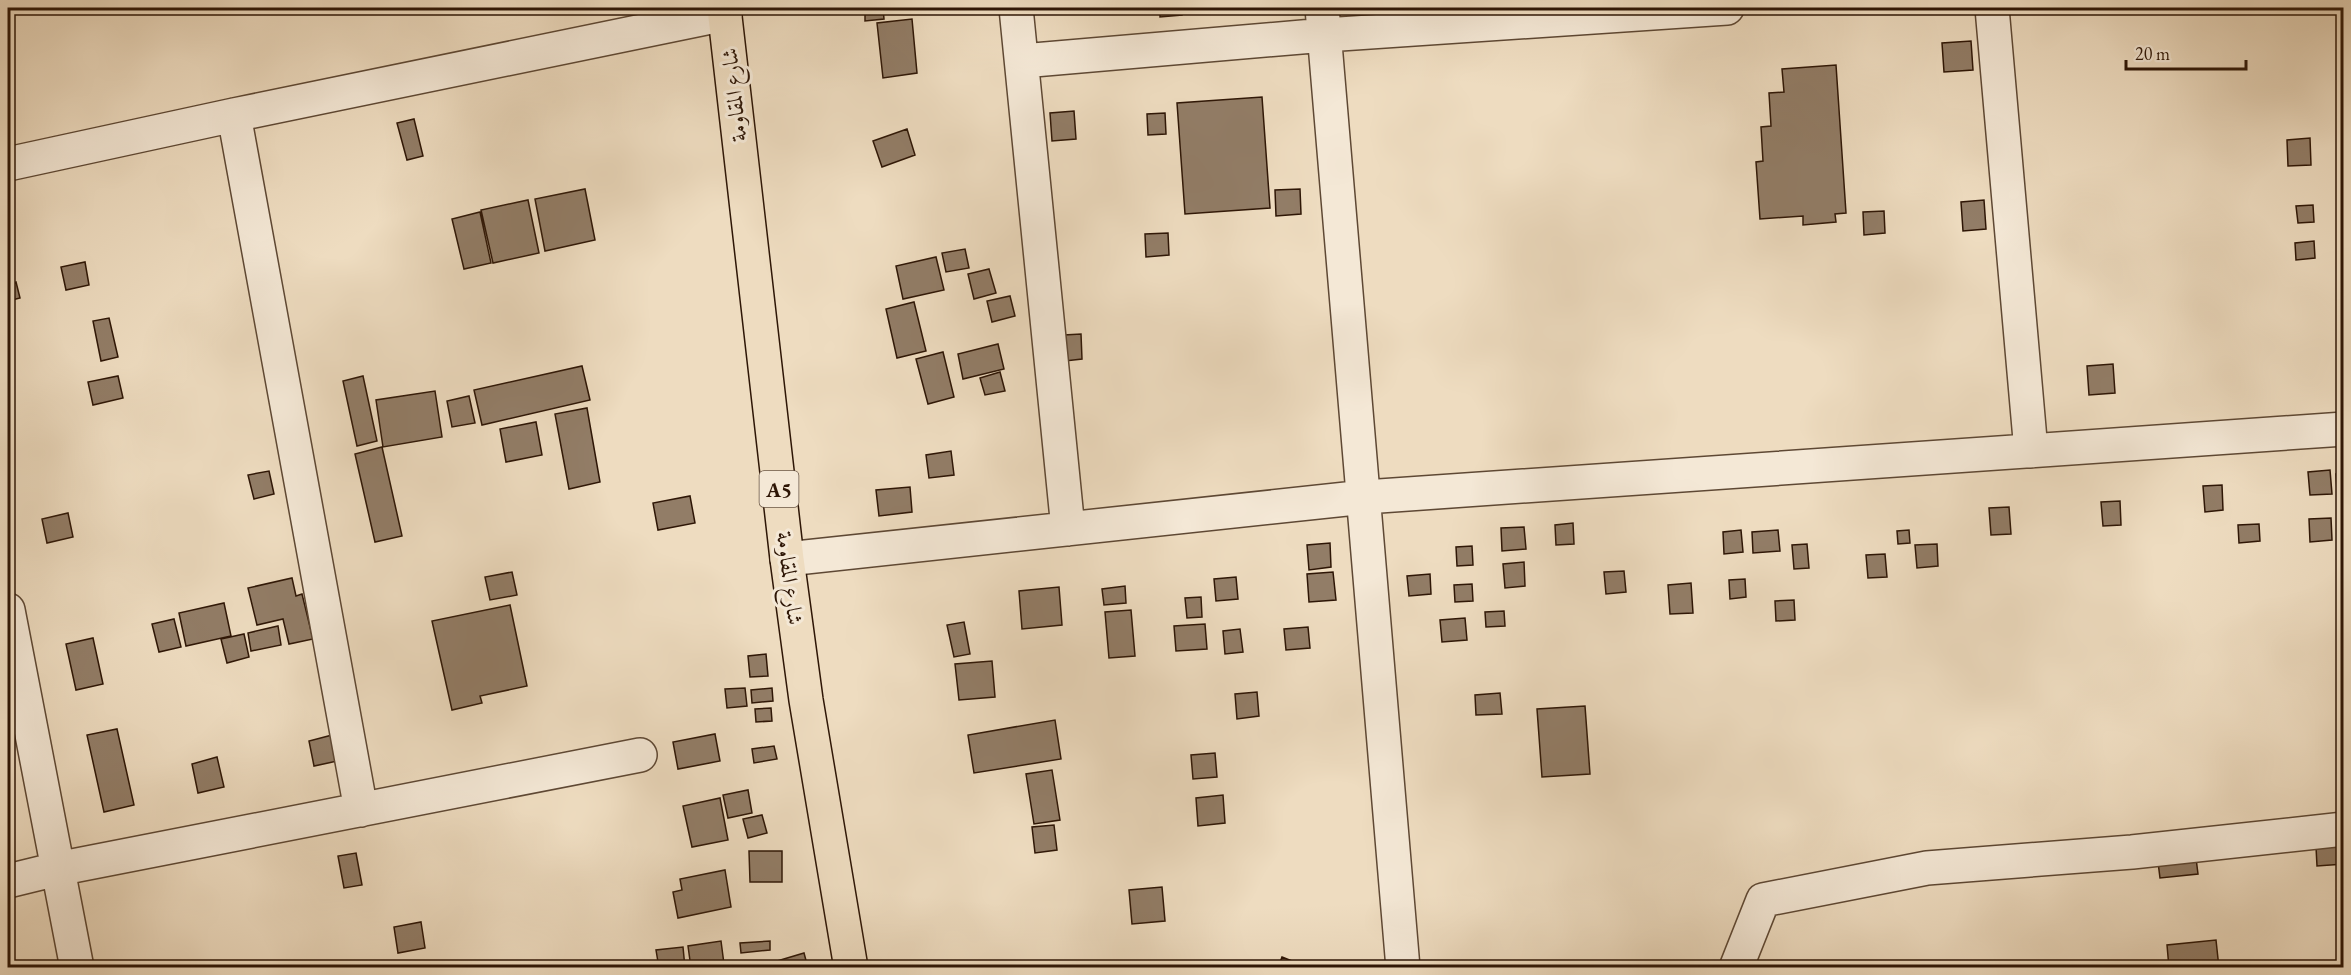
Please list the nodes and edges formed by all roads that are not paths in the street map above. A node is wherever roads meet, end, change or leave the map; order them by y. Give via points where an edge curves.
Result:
1 (1016, 8) edge
2 (1727, 8) edge
3 (1992, 8) edge
4 (724, 11) edge
5 (1323, 21) edge
6 (1022, 61) junction
7 (234, 115) junction
8 (8, 164) edge
9 (2343, 429) edge
10 (2031, 451) junction
11 (1365, 497) junction
12 (1068, 529) junction
13 (787, 559) junction
14 (8, 610) edge
15 (640, 755) dead end
16 (361, 810) junction
17 (2343, 829) edge
18 (57, 869) junction
19 (8, 881) edge
20 (77, 968) edge
21 (851, 968) edge
22 (1403, 968) edge
23 (1736, 968) edge

1 - 6 street
2 - 5 street
3 - 10 street
4 - 7 street
4 - 13 highway, شارع المقاومة / A5
5 - 6 street
5 - 11 street
6 - 12 street
7 - 8 street
7 - 16 street
9 - 10 street
10 - 11 street
11 - 12 street
11 - 22 street
12 - 13 street
13 - 21 highway, شارع المقاومة / A5 via 806,700
14 - 18 street
15 - 16 street
16 - 18 street
17 - 23 street via 2132,852 1927,868 1763,900
18 - 19 street
18 - 20 street

